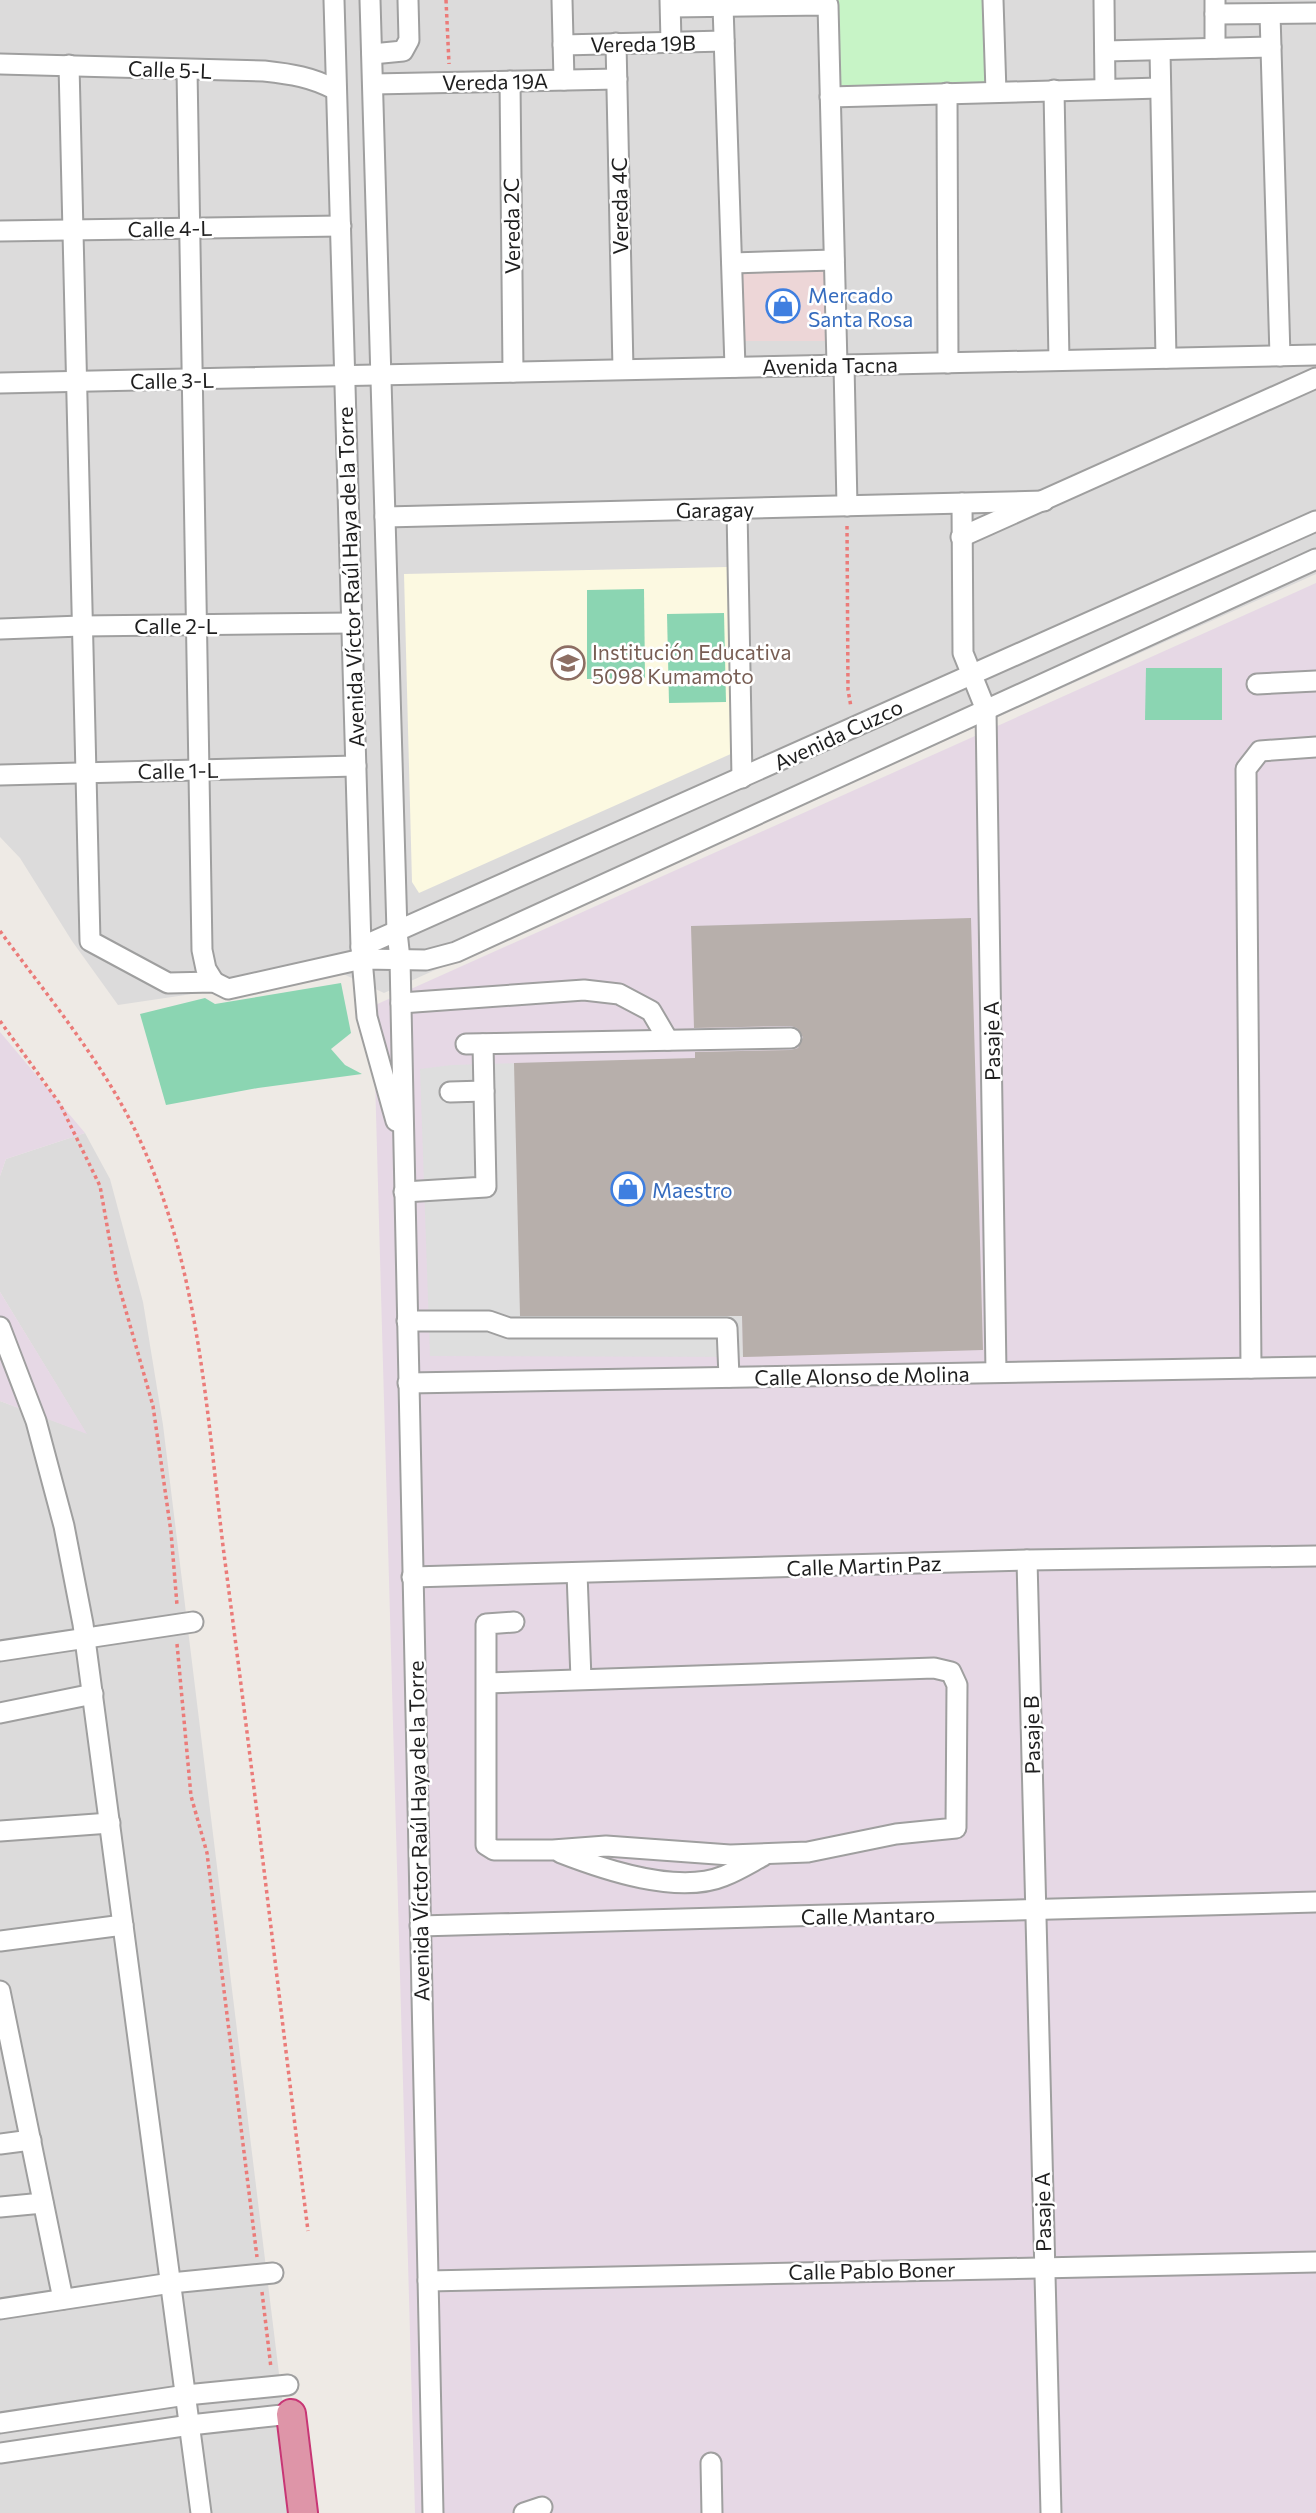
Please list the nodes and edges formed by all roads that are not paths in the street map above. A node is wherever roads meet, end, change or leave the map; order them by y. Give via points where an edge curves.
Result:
1 (334, 0) edge
2 (370, 0) edge
3 (408, 0) edge
4 (562, 0) edge
5 (993, 0) edge
6 (1104, 0) edge
7 (671, 3) edge
8 (776, 3) edge
9 (723, 6) junction
10 (1215, 7) edge
11 (1316, 13) edge
12 (1270, 14) junction
13 (724, 41) junction
14 (671, 42) junction
15 (616, 43) junction
16 (562, 45) junction
17 (1271, 47) junction
18 (1215, 48) junction
19 (1105, 51) junction
20 (1160, 51) junction
21 (372, 54) junction
22 (0, 64) edge
23 (69, 65) junction
24 (187, 70) junction
25 (617, 79) junction
26 (564, 80) junction
27 (510, 81) junction
28 (373, 85) junction
29 (1160, 88) junction
30 (1105, 89) junction
31 (336, 90) junction
32 (1054, 90) junction
33 (996, 92) junction
34 (947, 93) junction
35 (830, 97) junction
36 (341, 226) junction
37 (188, 228) junction
38 (72, 230) junction
39 (0, 231) edge
40 (834, 260) junction
41 (732, 263) junction
42 (1316, 355) edge
43 (1279, 356) junction
44 (1166, 359) junction
45 (1059, 360) junction
46 (948, 363) junction
47 (840, 365) junction
48 (735, 368) junction
49 (623, 369) junction
50 (513, 372) junction
51 (381, 374) junction
52 (345, 377) junction
53 (1316, 378) edge
54 (191, 379) junction
55 (78, 381) junction
56 (0, 383) edge
57 (1044, 501) junction
58 (962, 503) junction
59 (847, 506) junction
60 (737, 509) junction
61 (385, 517) junction
62 (1316, 521) edge
63 (961, 537) junction
64 (1316, 559) edge
65 (352, 623) junction
66 (197, 625) junction
67 (81, 626) junction
68 (0, 629) edge
69 (970, 674) junction
70 (1316, 681) edge
71 (1257, 684) dead end
72 (986, 710) junction
73 (1316, 747) edge
74 (356, 766) junction
75 (198, 769) junction
76 (85, 772) junction
77 (0, 775) edge
78 (742, 778) junction
79 (397, 932) junction
80 (361, 953) junction
81 (400, 959) junction
82 (214, 982) junction
83 (401, 1003) junction
84 (791, 1038) dead end
85 (668, 1040) junction
86 (484, 1091) junction
87 (450, 1092) dead end
88 (403, 1149) junction
89 (404, 1192) junction
90 (407, 1321) junction
91 (0, 1327) edge
92 (1316, 1367) edge
93 (1251, 1368) junction
94 (996, 1372) junction
95 (729, 1377) junction
96 (408, 1383) junction
97 (1316, 1556) edge
98 (1027, 1560) junction
99 (577, 1573) junction
100 (412, 1577) junction
101 (185, 1622) road end
102 (514, 1622) dead end
103 (85, 1639) junction
104 (0, 1651) edge
105 (581, 1679) junction
106 (487, 1684) junction
107 (93, 1694) junction
108 (0, 1713) edge
109 (110, 1823) junction
110 (0, 1831) edge
111 (553, 1850) junction
112 (769, 1853) junction
113 (1316, 1902) edge
114 (1034, 1910) junction
115 (123, 1925) junction
116 (420, 1926) junction
117 (0, 1941) edge
118 (0, 1991) edge
119 (9, 2082) edge
120 (31, 2140) junction
121 (0, 2144) edge
122 (43, 2203) junction
123 (0, 2207) edge
124 (1316, 2262) edge
125 (1044, 2267) junction
126 (266, 2274) road end
127 (428, 2281) junction
128 (171, 2283) junction
129 (63, 2299) junction
130 (0, 2309) edge
131 (280, 2385) road end
132 (186, 2395) junction
133 (291, 2414) joint
134 (0, 2423) edge
135 (190, 2425) junction
136 (0, 2453) edge
137 (711, 2463) dead end
138 (201, 2513) edge
139 (303, 2513) edge
140 (433, 2513) edge
141 (712, 2513) edge
142 (1051, 2513) edge

1 - 31 street, Avenida Víctor Raúl Haya de la Torre
2 - 21 street, Avenida Víctor Raúl Haya de la Torre
3 - 21 street via 409,40 403,51
4 - 16 street
5 - 33 street
6 - 19 street
7 - 9 street
7 - 14 street
8 - 9 street
8 - 35 street via 828,5
9 - 13 street
10 - 12 street
10 - 18 street
11 - 12 street
12 - 17 street
13 - 14 street, Vereda 19B
13 - 41 street
14 - 15 street, Vereda 19B
15 - 16 street, Vereda 19B
15 - 25 street, Vereda 4C
16 - 26 street
17 - 18 street
17 - 43 street
18 - 20 street
19 - 20 street
19 - 30 street
20 - 29 street
21 - 28 street, Avenida Víctor Raúl Haya de la Torre
22 - 23 street, Calle 5-L
23 - 24 street, Calle 5-L
23 - 38 street
24 - 31 street, Calle 5-L via 300,75
24 - 37 street
25 - 26 street, Vereda 19A
25 - 49 street, Vereda 4C
26 - 27 street, Vereda 19A
27 - 28 street, Vereda 19A
27 - 50 street, Vereda 2C
28 - 51 street, Avenida Víctor Raúl Haya de la Torre
29 - 30 street
29 - 44 street
30 - 32 street
31 - 36 street, Avenida Víctor Raúl Haya de la Torre
32 - 33 street
32 - 45 street
33 - 34 street
34 - 35 street
34 - 46 street
35 - 40 street
36 - 37 street, Calle 4-L
36 - 52 street, Avenida Víctor Raúl Haya de la Torre
37 - 38 street, Calle 4-L
37 - 54 street
38 - 39 street, Calle 4-L
38 - 55 street
40 - 41 street
40 - 47 street
41 - 48 street
42 - 43 street, Avenida Tacna
43 - 44 street, Avenida Tacna
44 - 45 street, Avenida Tacna
45 - 46 street, Avenida Tacna
46 - 47 street, Avenida Tacna
47 - 48 street, Avenida Tacna
47 - 59 street
48 - 49 street, Avenida Tacna
49 - 50 street, Avenida Tacna
50 - 51 street, Avenida Tacna
51 - 52 street, Avenida Tacna
51 - 61 street, Avenida Víctor Raúl Haya de la Torre
52 - 54 street, Calle 3-L
52 - 65 street, Avenida Víctor Raúl Haya de la Torre
53 - 57 street
54 - 55 street, Calle 3-L
54 - 66 street
55 - 56 street, Calle 3-L
55 - 67 street
57 - 58 street, Garagay
57 - 63 street
58 - 59 street, Garagay
58 - 63 street
59 - 60 street, Garagay
60 - 61 street, Garagay
60 - 78 street
61 - 79 street, Avenida Víctor Raúl Haya de la Torre
62 - 69 street, Avenida Cuzco
63 - 69 street via 963,653
64 - 72 street, Avenida Cuzco
65 - 66 street, Calle 2-L
65 - 74 street, Avenida Víctor Raúl Haya de la Torre
66 - 67 street, Calle 2-L
66 - 75 street
67 - 68 street, Calle 2-L
67 - 76 street
69 - 72 street
69 - 78 street, Avenida Cuzco
70 - 71 street
72 - 81 street, Avenida Cuzco via 456,952 437,958
72 - 94 street, Pasaje A
73 - 93 street via 1260,751 1246,769
74 - 75 street, Calle 1-L
74 - 80 street, Avenida Víctor Raúl Haya de la Torre
75 - 76 street, Calle 1-L
75 - 82 street via 202,950
76 - 77 street, Calle 1-L
76 - 82 street via 90,941 168,983
78 - 79 street, Avenida Cuzco
79 - 80 street, Avenida Cuzco
79 - 81 street, Avenida Víctor Raúl Haya de la Torre
80 - 81 street, Avenida Cuzco
80 - 82 street via 228,989
80 - 88 street, Avenida Víctor Raúl Haya de la Torre via 367,1017
81 - 83 street, Avenida Víctor Raúl Haya de la Torre
83 - 85 street via 584,990 619,994 651,1011
83 - 88 street, Avenida Víctor Raúl Haya de la Torre
84 - 85 street
85 - 86 street via 474,1044
86 - 87 street
86 - 89 street via 486,1187
88 - 89 street, Avenida Víctor Raúl Haya de la Torre
89 - 90 street, Avenida Víctor Raúl Haya de la Torre
90 - 95 street via 489,1321 509,1328 727,1328
90 - 96 street, Avenida Víctor Raúl Haya de la Torre
91 - 103 street via 36,1421 64,1526
92 - 93 street, Calle Alonso de Molina
93 - 94 street, Calle Alonso de Molina
94 - 95 street, Calle Alonso de Molina
95 - 96 street, Calle Alonso de Molina
96 - 100 street, Avenida Víctor Raúl Haya de la Torre
97 - 98 street, Calle Martin Paz
98 - 99 street, Calle Martin Paz
98 - 114 street, Pasaje B
99 - 100 street, Calle Martin Paz
99 - 105 street
100 - 116 street, Avenida Víctor Raúl Haya de la Torre
101 - 103 street
102 - 106 street via 486,1624
103 - 104 street
103 - 107 street
105 - 106 street
105 - 112 street via 934,1668 951,1672 957,1685 956,1828 896,1833 808,1852
106 - 111 street via 486,1845 494,1850
107 - 108 street
107 - 109 street
109 - 110 street
109 - 115 street
111 - 112 street via 606,1846 730,1855
111 - 112 street via 614,1873 695,1882 722,1877
113 - 114 street, Calle Mantaro
114 - 116 street, Calle Mantaro
114 - 125 street, Pasaje A
115 - 117 street
115 - 128 street
116 - 127 street, Avenida Víctor Raúl Haya de la Torre
118 - 119 street
119 - 120 street
120 - 121 street
120 - 122 street
122 - 123 street
122 - 129 street
124 - 125 street, Calle Pablo Boner
125 - 127 street, Calle Pablo Boner
125 - 142 street, Pasaje A
126 - 128 street
127 - 140 street, Avenida Víctor Raúl Haya de la Torre
128 - 129 street
128 - 132 street
129 - 130 street
131 - 132 street
132 - 134 street
132 - 135 street
133 - 135 street
133 - 139 highway
135 - 136 street
135 - 138 street
137 - 141 street

